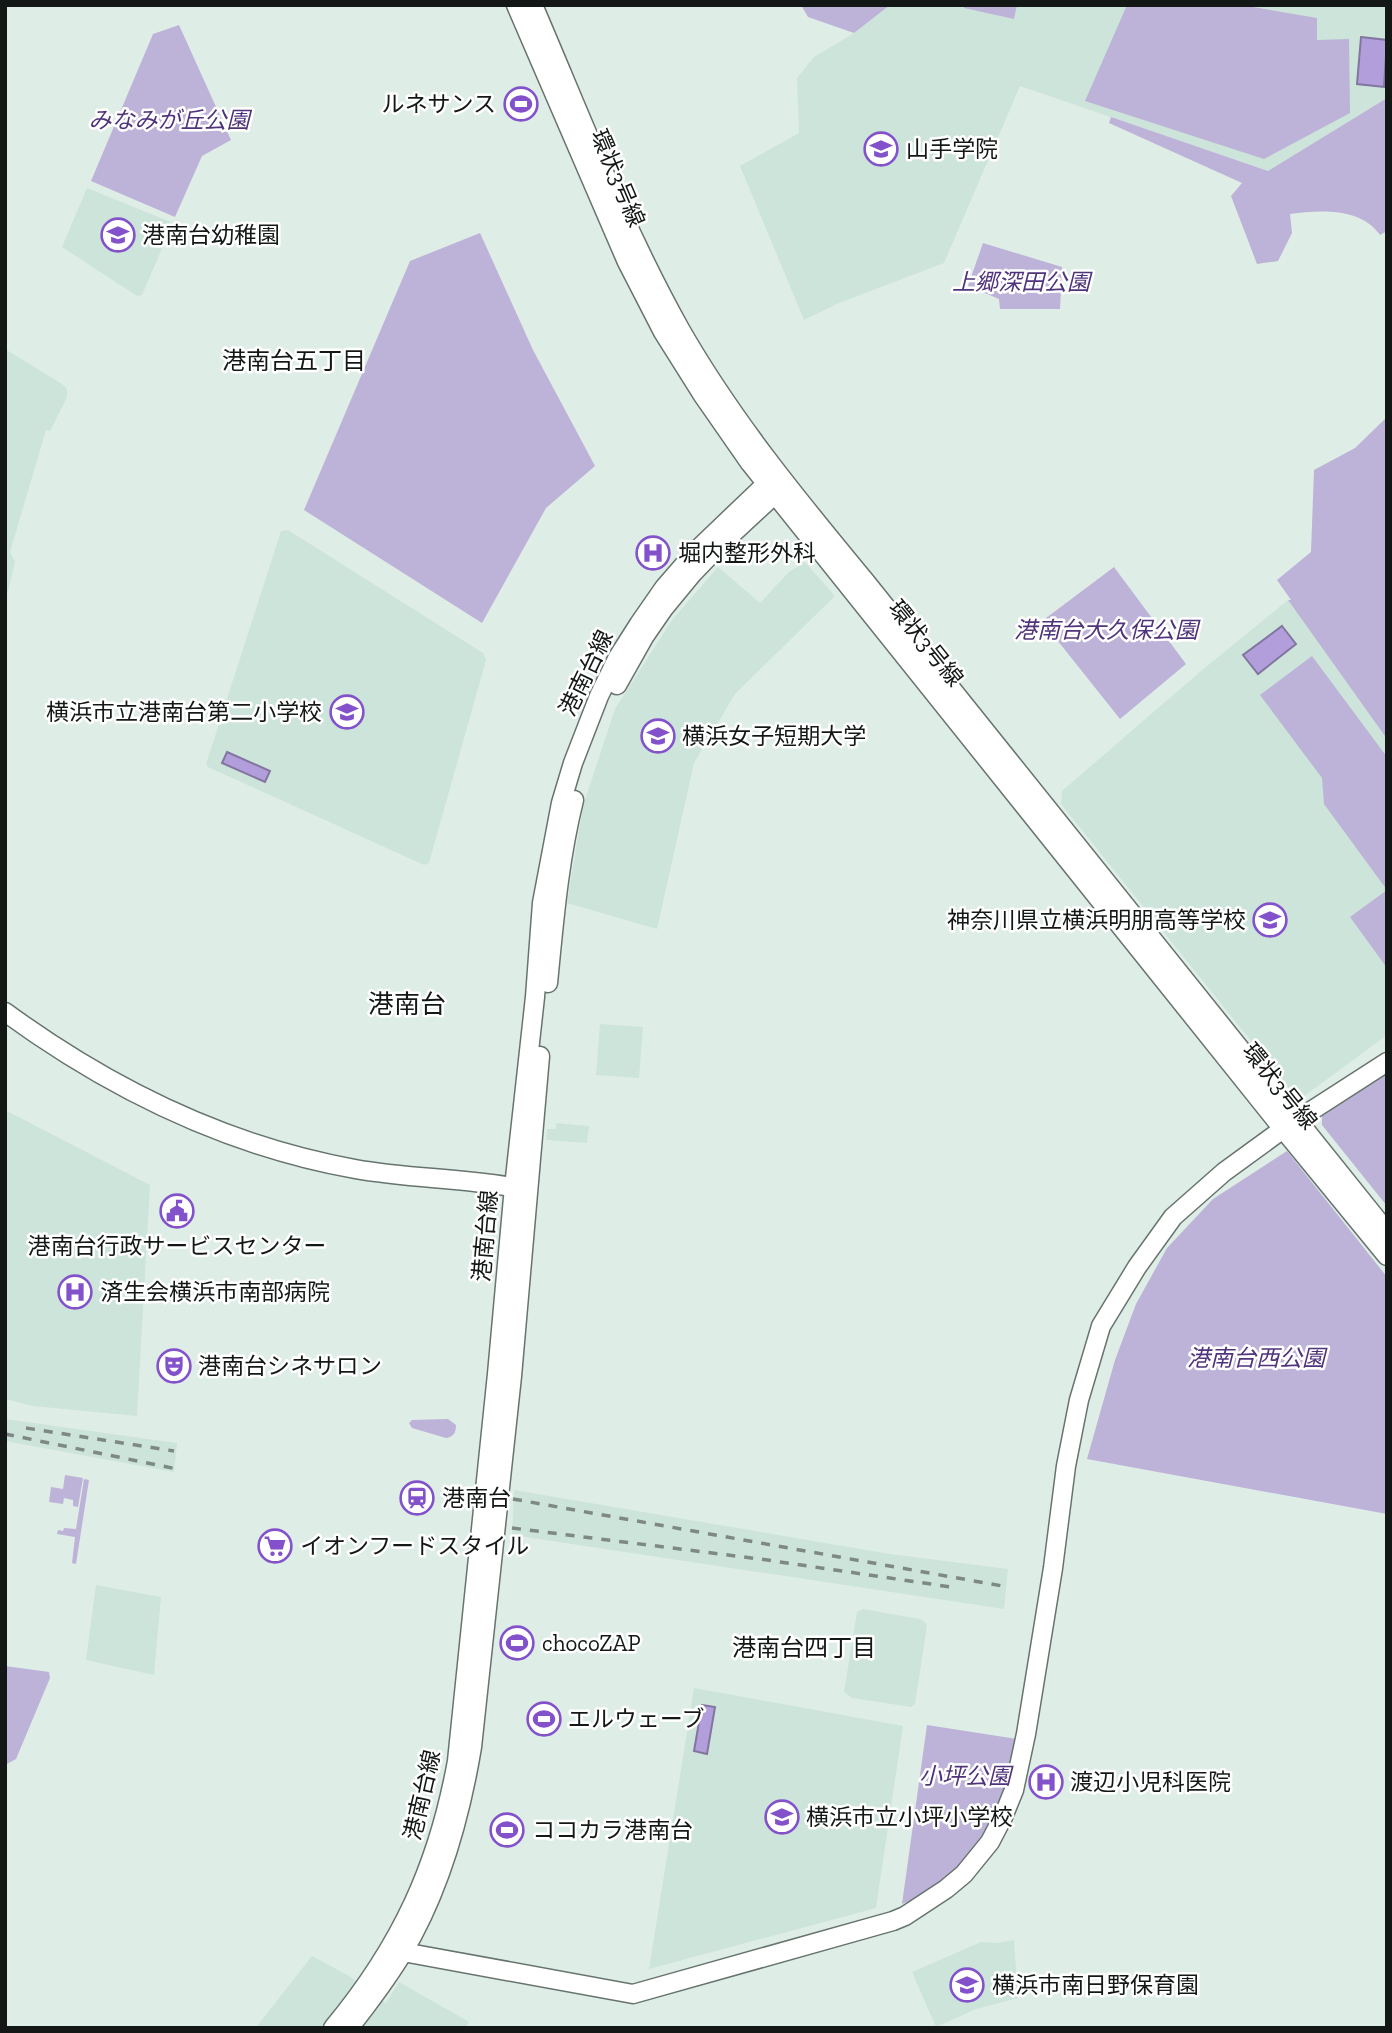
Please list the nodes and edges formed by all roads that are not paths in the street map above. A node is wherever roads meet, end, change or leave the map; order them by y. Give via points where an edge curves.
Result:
1 (516, 5) edge
2 (533, 5) edge
3 (774, 486) junction
4 (5, 1012) edge
5 (1387, 1062) edge
6 (1290, 1125) junction
7 (520, 1188) junction
8 (1387, 1232) edge
9 (1387, 1256) edge
10 (403, 1952) junction
11 (333, 2028) edge
12 (349, 2028) edge

1 - 3 street, 環状3号線 via 627,262 663,332 702,394
2 - 3 street, 環状3号線 via 637,248
3 - 6 street, 環状3号線 via 865,581
3 - 7 street, 港南台線 via 697,551 664,588 618,657 573,763 542,903
4 - 7 street via 111,1080 211,1129 358,1170
5 - 6 street
6 - 8 street, 環状3号線
6 - 9 street, 環状3号線
6 - 10 street via 1224,1172 1173,1217 1101,1326 1066,1466 1014,1790 990,1842 964,1874 893,1922 632,1994
7 - 10 street, 港南台線 via 512,1376 472,1747 445,1861
7 - 11 street, 港南台線 via 451,1795 441,1834 403,1927
10 - 12 street, 港南台線

